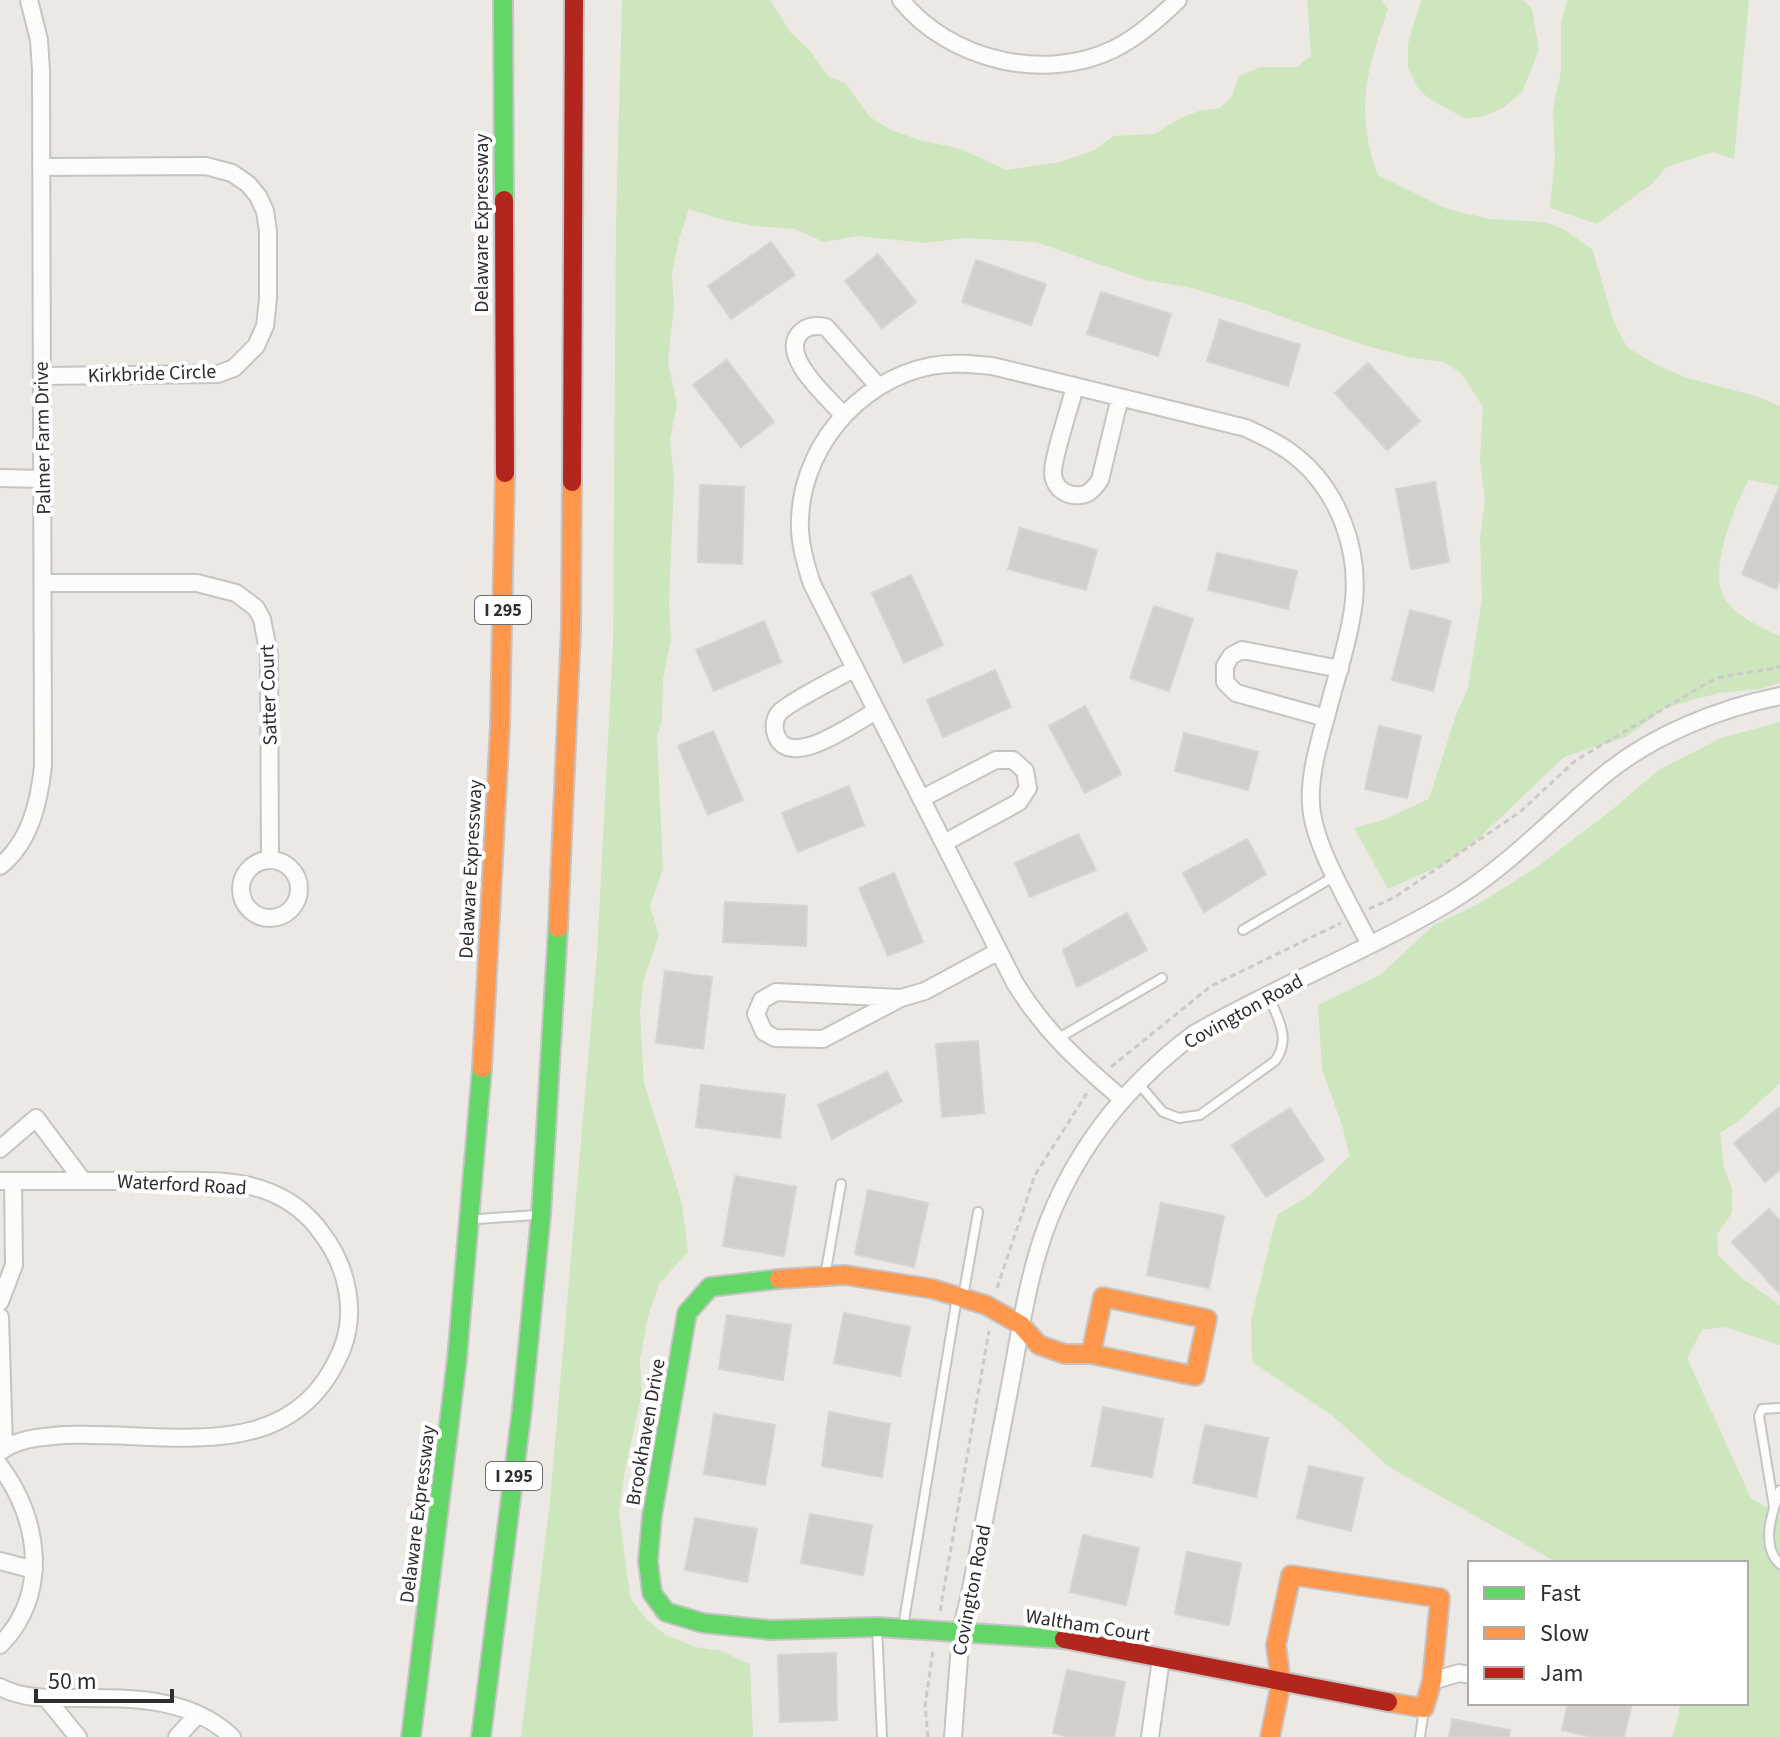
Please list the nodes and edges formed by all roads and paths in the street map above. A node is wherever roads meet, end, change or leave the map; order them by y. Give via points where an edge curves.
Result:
1 (29, 0) edge
2 (503, 0) edge
3 (574, 0) edge
4 (901, 0) edge
5 (1178, 0) edge
6 (41, 167) junction
7 (42, 376) junction
8 (878, 386) junction
9 (1075, 386) junction
10 (1120, 397) junction
11 (843, 415) junction
12 (0, 478) edge
13 (42, 479) junction
14 (44, 583) junction
15 (855, 668) junction
16 (1340, 669) junction
17 (1780, 696) edge
18 (876, 711) junction
19 (1326, 718) junction
20 (921, 799) junction
21 (944, 843) junction
22 (270, 859) dead end
23 (0, 866) edge
24 (1336, 875) junction
25 (1243, 930) dead end
26 (1369, 943) junction
27 (999, 951) junction
28 (1162, 978) dead end
29 (1268, 994) junction
30 (901, 998) junction
31 (1056, 1039) junction
32 (1137, 1082) junction
33 (1122, 1099) junction
34 (0, 1149) edge
35 (6, 1181) edge
36 (83, 1181) junction
37 (841, 1184) dead end
38 (978, 1212) dead end
39 (541, 1215) junction
40 (469, 1219) junction
41 (825, 1277) junction
42 (960, 1297) junction
43 (0, 1302) edge
44 (0, 1317) edge
45 (1021, 1325) junction
46 (1091, 1354) junction
47 (1780, 1408) edge
48 (2, 1450) edge
49 (0, 1466) edge
50 (1780, 1490) edge
51 (1774, 1507) junction
52 (0, 1561) edge
53 (1780, 1564) edge
54 (34, 1570) junction
55 (877, 1627) junction
56 (903, 1628) junction
57 (961, 1631) junction
58 (0, 1645) edge
59 (1161, 1659) junction
60 (1468, 1675) edge
61 (1432, 1681) junction
62 (1281, 1683) junction
63 (0, 1687) edge
64 (46, 1698) junction
65 (1424, 1708) junction
66 (198, 1714) junction
67 (78, 1737) edge
68 (177, 1737) edge
69 (232, 1737) edge
70 (411, 1737) edge
71 (481, 1737) edge
72 (882, 1737) edge
73 (953, 1737) edge
74 (1150, 1737) edge
75 (1270, 1737) edge
76 (1420, 1737) edge

1 - 6 street, Palmer Farm Drive via 39,40
2 - 40 main road, Delaware Expressway / I 295 via 500,727
3 - 39 main road, I 295 via 571,644
4 - 5 street via 928,26 973,54 1044,64 1111,50 1155,23
6 - 7 street, Palmer Farm Drive
6 - 7 street, Kirkbride Circle via 221,169 258,196 268,231 265,326 256,346 234,368 206,375
7 - 13 street, Palmer Farm Drive
8 - 9 street via 900,375 957,363
8 - 11 street
8 - 11 street via 831,330 818,325 800,332 794,343 797,362
9 - 10 street
9 - 10 street via 1053,474 1068,494 1081,496 1100,480
10 - 16 street via 1246,428 1278,444 1317,477 1340,514 1352,552 1353,605
11 - 15 street via 809,472 800,531 812,584
12 - 13 street
13 - 14 street, Palmer Farm Drive
14 - 22 street, Satter Court via 197,583 236,593 256,608 269,655
14 - 23 street, Palmer Farm Drive via 41,786 28,830
15 - 18 street
15 - 18 street via 780,711 774,726 779,740 788,748 806,749
16 - 19 street
16 - 19 street via 1247,650 1231,656 1225,666 1225,682 1236,693
17 - 26 street, Covington Road via 1715,715 1625,759 1498,869 1450,902
18 - 20 street
19 - 24 street via 1311,803 1320,842
20 - 21 street
20 - 21 street via 996,760 1013,760 1025,771 1028,788 1019,802
21 - 27 street
24 - 25 lane
24 - 26 street
26 - 29 street, Covington Road
27 - 30 street via 925,991
27 - 31 street via 1035,1015
28 - 31 lane
29 - 32 street, Covington Road via 1194,1034
29 - 32 lane via 1284,1033 1283,1050 1200,1115 1179,1118 1163,1112
30 - 30 street via 776,992 762,1000 756,1014 764,1032 775,1038 823,1039
31 - 33 street
32 - 33 street, Covington Road
33 - 45 street, Covington Road via 1085,1150 1055,1208
34 - 36 street via 36,1118
35 - 36 street, Waterford Road
35 - 43 street via 14,1265
36 - 48 street, Waterford Road via 248,1185 285,1200 315,1223 337,1258 349,1302 345,1341 309,1401 248,1433 40,1437
37 - 41 lane
38 - 42 lane
39 - 40 lane
39 - 71 main road, I 295
40 - 70 main road, Delaware Expressway / I 295 via 437,1545
41 - 42 main road, Brookhaven Drive via 845,1275
41 - 55 main road, Brookhaven Drive via 710,1287 687,1313 652,1516 652,1593 666,1612 703,1623 771,1630
42 - 45 main road, Brookhaven Drive
42 - 56 lane
44 - 48 street
45 - 46 main road, Brookhaven Drive via 1039,1345 1065,1354
45 - 57 street, Covington Road
46 - 46 main road, Brookhaven Drive via 1195,1376 1207,1319 1103,1297
47 - 51 lane via 1762,1409 1759,1416
49 - 54 street via 26,1510
50 - 51 lane
51 - 53 lane via 1770,1547
52 - 54 street
54 - 58 street via 25,1606
55 - 56 main road, Brookhaven Drive
55 - 72 lane
56 - 57 main road, Brookhaven Drive
57 - 59 main road, Waltham Court via 1052,1637
57 - 73 street, Covington Road
59 - 62 main road, Waltham Court
59 - 74 street, Waltham Court
60 - 61 street
61 - 62 main road via 1440,1598 1291,1575 1276,1645
61 - 65 main road
62 - 65 main road, Waltham Court
62 - 75 main road
63 - 64 street via 23,1697
64 - 66 street via 155,1701
64 - 67 street
65 - 76 lane
66 - 68 street
66 - 69 street

